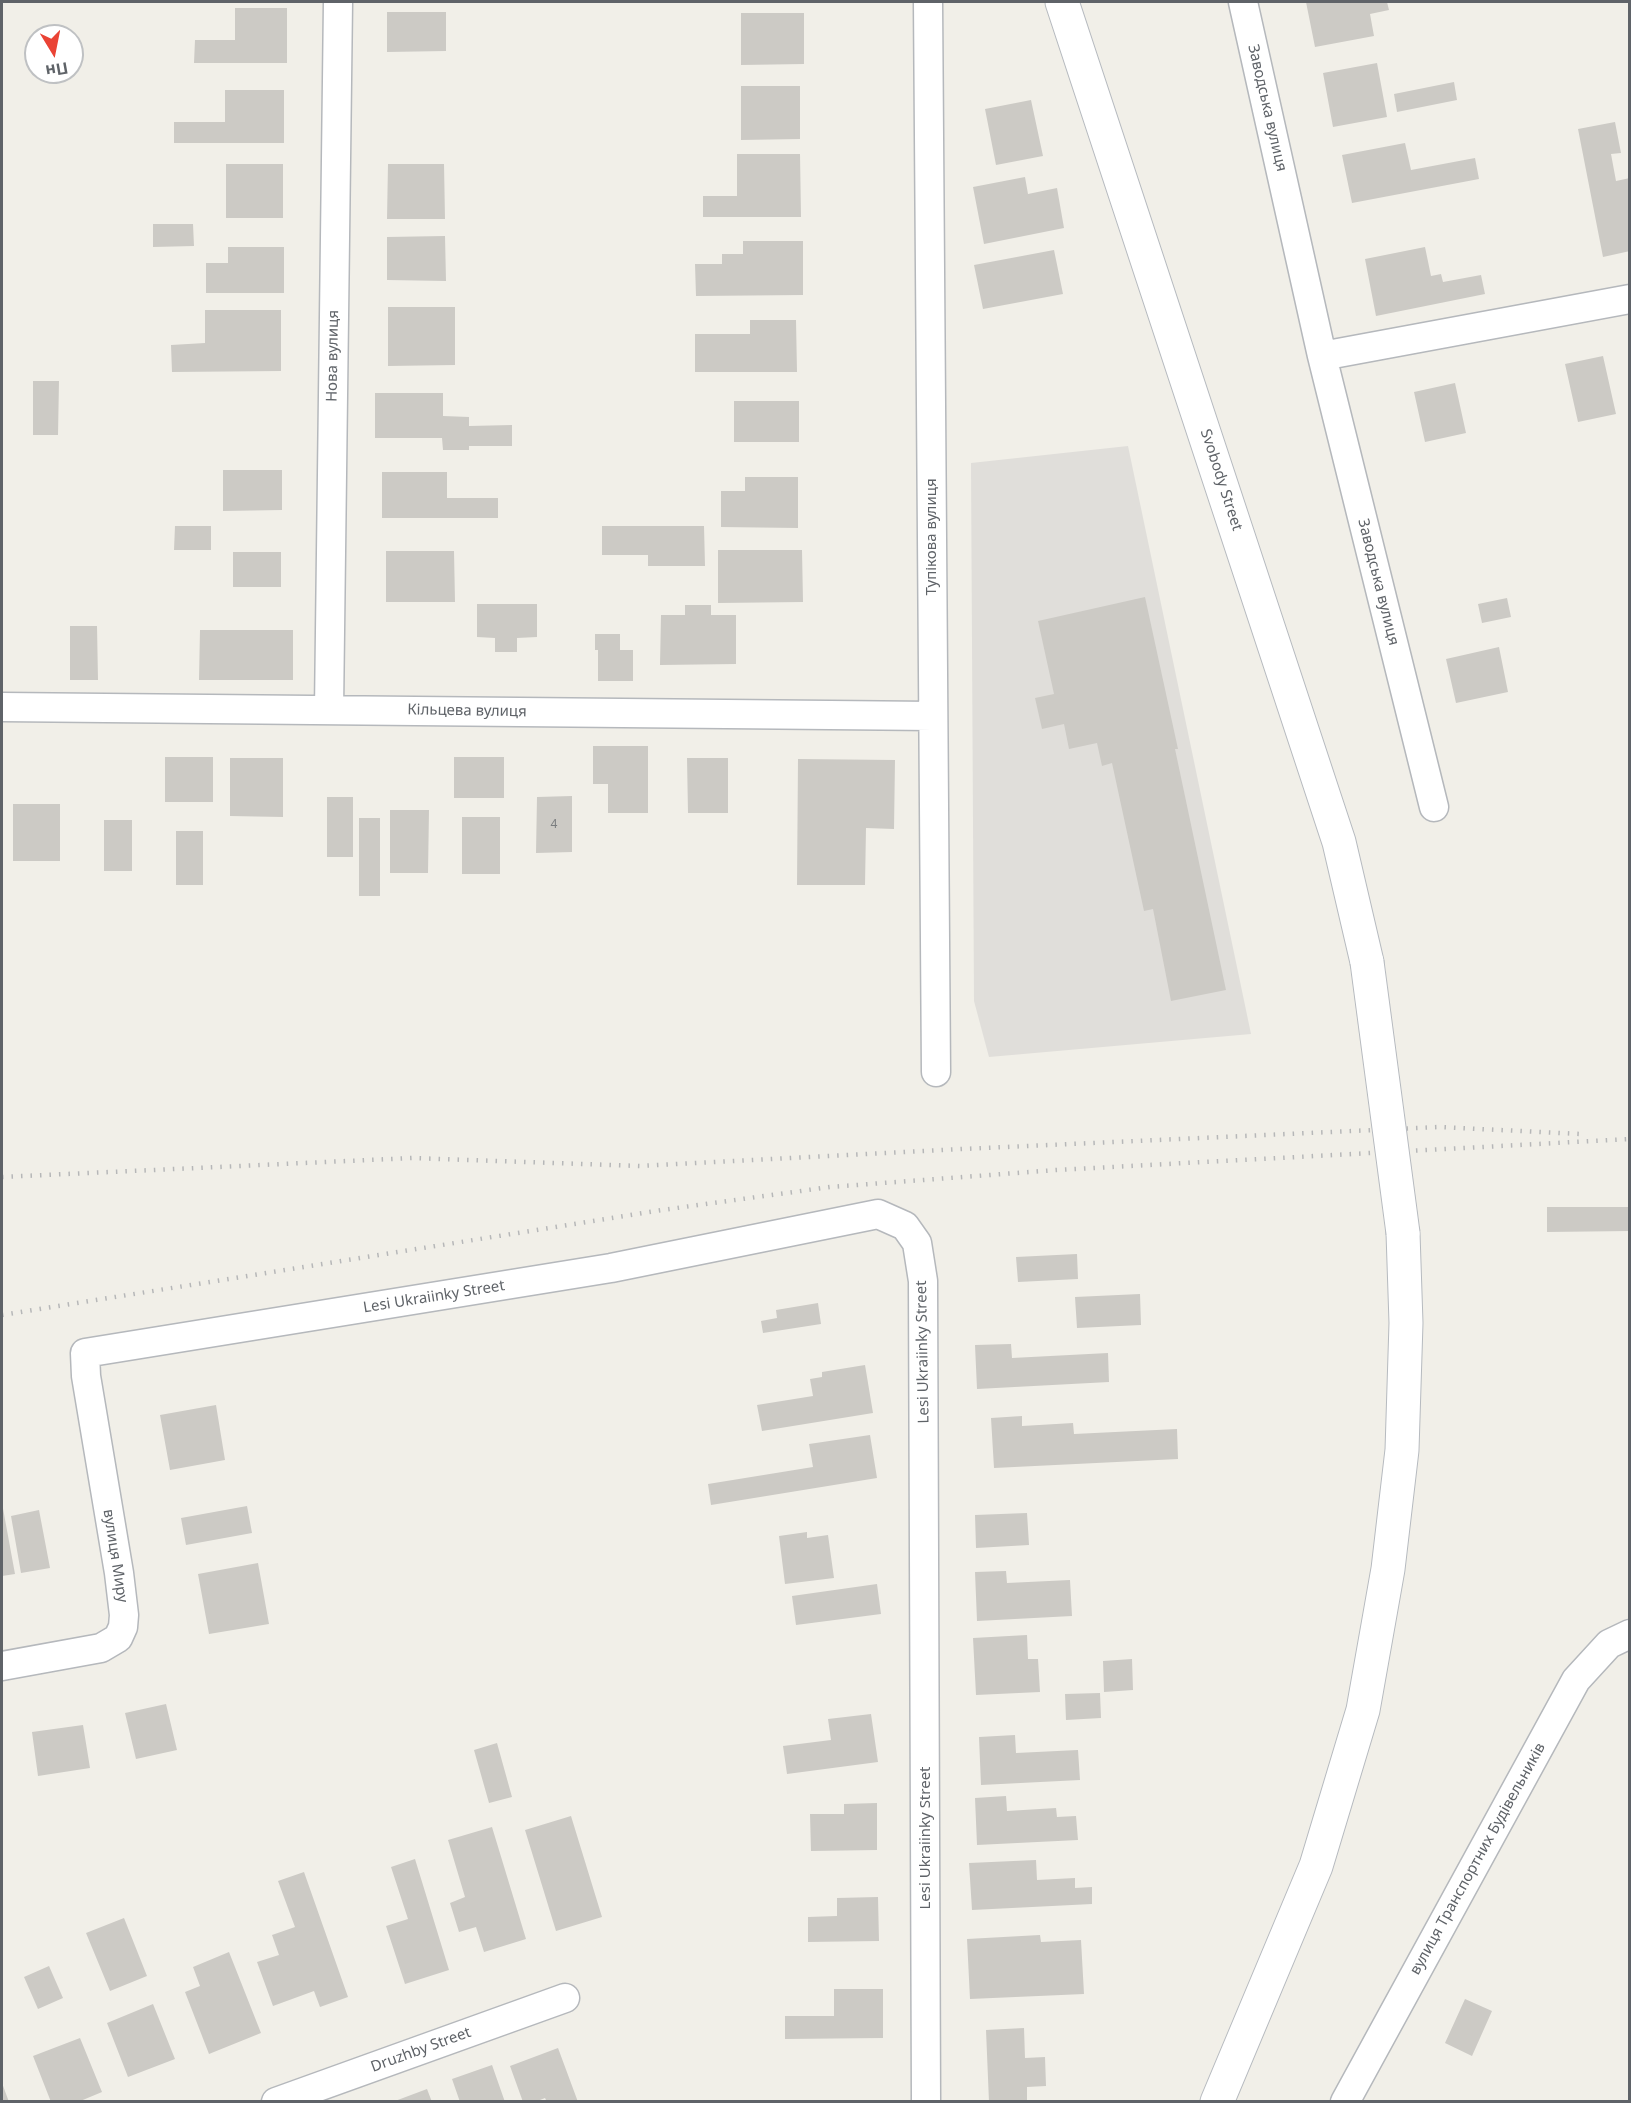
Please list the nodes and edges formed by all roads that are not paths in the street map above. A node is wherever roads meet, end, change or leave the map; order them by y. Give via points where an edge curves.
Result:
1 (338, 2) edge
2 (928, 2) edge
3 (1062, 2) edge
4 (1243, 2) edge
5 (1629, 299) edge
6 (1322, 356) junction
7 (2, 707) edge
8 (329, 710) junction
9 (933, 716) junction
10 (1434, 807) dead end
11 (936, 1072) dead end
12 (85, 1353) joint
13 (1629, 1634) edge
14 (2, 1666) edge
15 (566, 1998) dead end
16 (276, 2102) edge
17 (926, 2102) edge
18 (1217, 2102) edge
19 (1345, 2102) edge

1 - 8 street, Нова вулиця
2 - 9 street, Тупікова вулиця
3 - 18 main road, Svobody Street, bridge via 1339,842 1367,962 1403,1233 1406,1323 1402,1450 1388,1569 1363,1710 1316,1866
4 - 6 street, Заводська вулиця
5 - 6 street
6 - 10 street, Заводська вулиця
7 - 8 street, Кільцева вулиця
8 - 9 street, Кільцева вулиця
9 - 11 street, Тупікова вулиця
12 - 14 street, вулиця Миру via 87,1388 122,1594 123,1627 118,1638 101,1648
12 - 17 street, Lesi Ukraiinky Street via 611,1268 878,1214 905,1226 917,1244 924,1281
13 - 19 street, вулиця Транспортних Будівельників via 1609,1644 1576,1680
15 - 16 street, Druzhby Street

